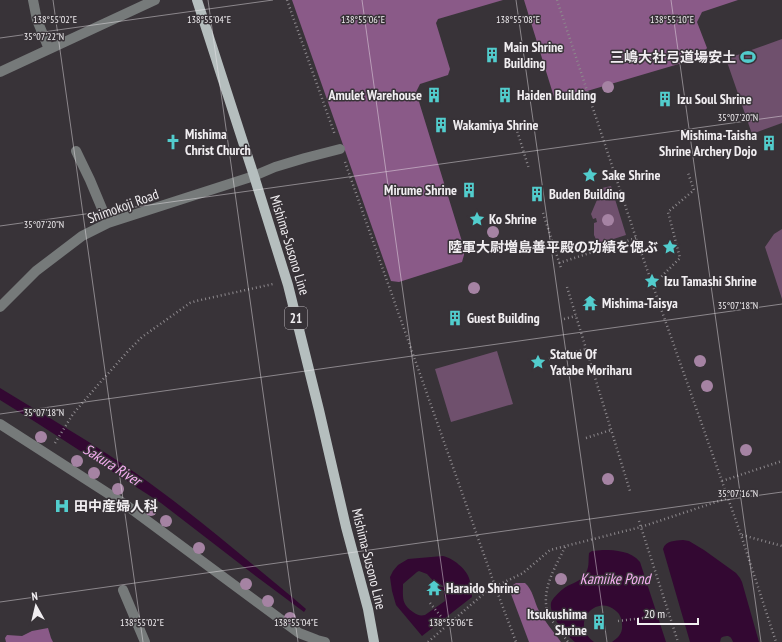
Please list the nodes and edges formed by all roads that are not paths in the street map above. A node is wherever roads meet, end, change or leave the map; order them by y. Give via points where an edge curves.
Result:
1 (32, 0) edge
2 (155, 0) edge
3 (197, 0) edge
4 (50, 49) junction
5 (0, 72) edge
6 (340, 149) road end
7 (76, 151) dead end
8 (254, 176) junction
9 (108, 223) junction
10 (0, 307) edge
11 (0, 424) edge
12 (123, 590) dead end
13 (297, 637) edge
14 (145, 642) edge
15 (325, 642) edge
16 (374, 642) edge

1 - 4 street via 37,20
2 - 4 street
3 - 8 main road, Mishima-Susono Line / 21
4 - 5 street
6 - 8 street, Shimokoji Road via 275,167
7 - 9 street
8 - 9 street, Shimokoji Road
8 - 16 main road, Mishima-Susono Line / 21 via 287,281
9 - 10 street, Shimokoji Road via 82,236 36,271
11 - 13 street via 126,505
12 - 14 street
13 - 15 street

